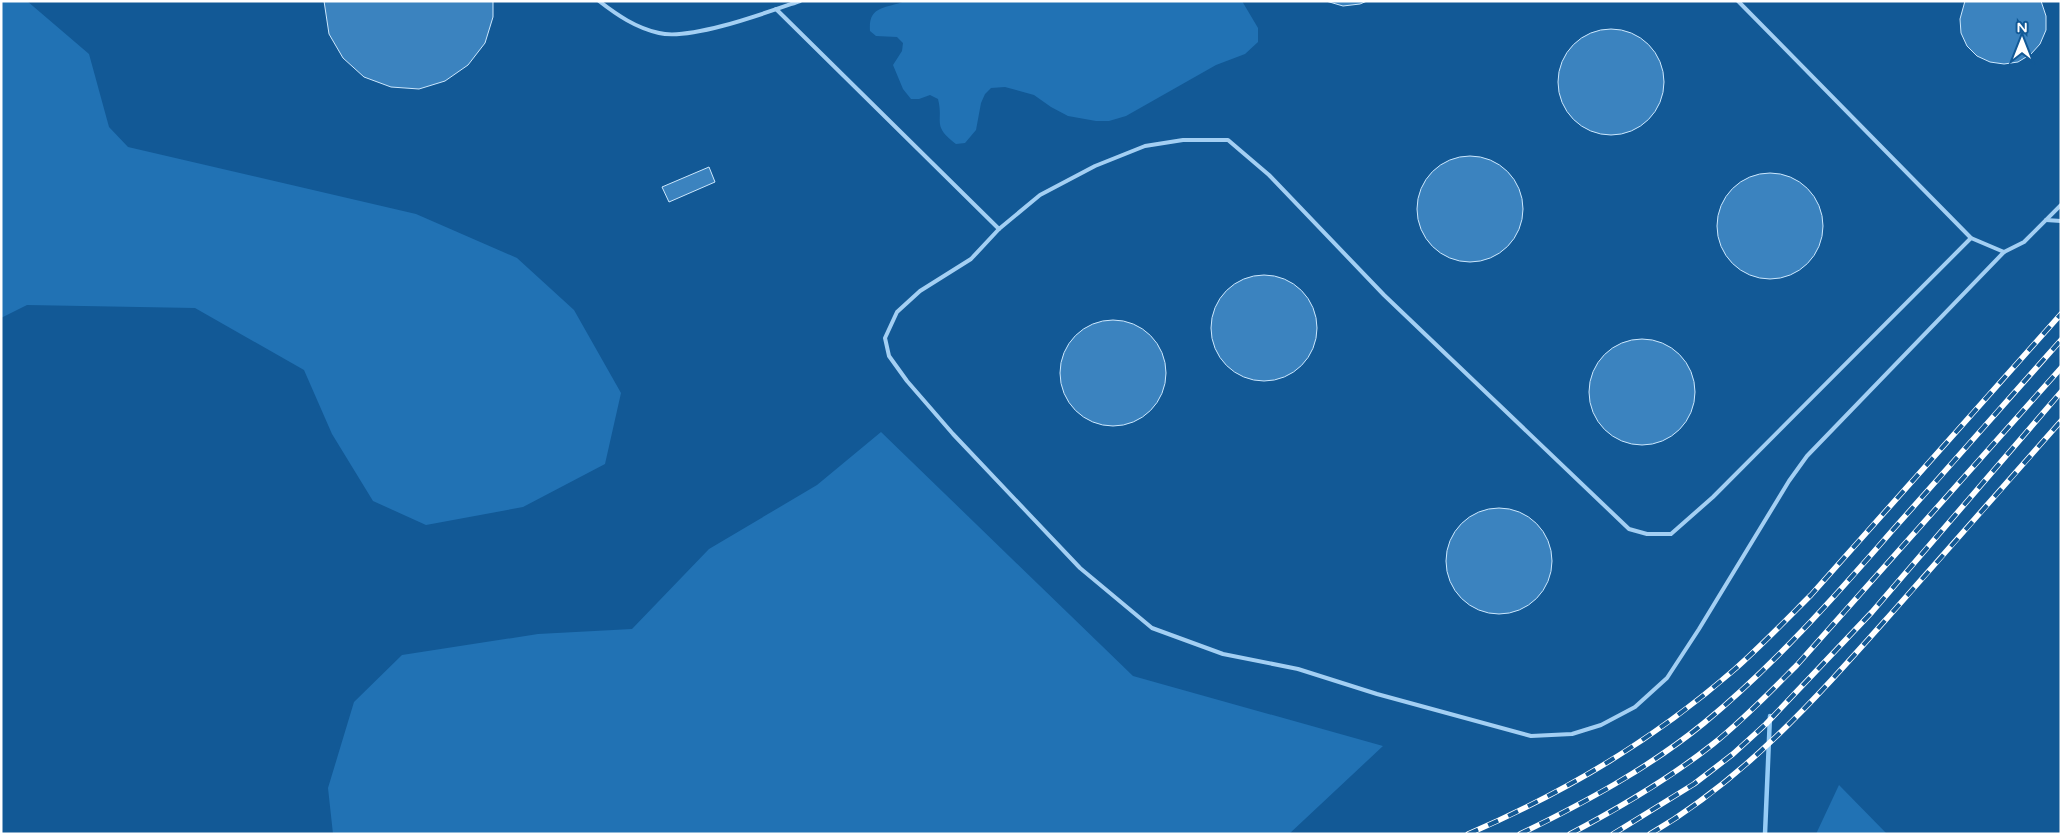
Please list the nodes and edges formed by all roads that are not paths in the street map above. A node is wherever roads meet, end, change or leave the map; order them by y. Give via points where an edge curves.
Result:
1 (599, 1) edge
2 (800, 1) edge
3 (1738, 1) edge
4 (776, 10) junction
5 (2061, 205) edge
6 (2046, 220) junction
7 (2061, 221) edge
8 (1000, 229) junction
9 (1971, 238) junction
10 (2004, 252) junction

1 - 4 lane via 621,18 660,34 691,34
2 - 4 lane
3 - 9 lane
4 - 8 lane
5 - 6 lane
6 - 7 lane
6 - 10 lane via 2024,242
8 - 9 lane via 1040,196 1095,166 1145,146 1183,140 1228,140 1269,174 1384,295 1629,529 1647,534 1670,534 1713,496
8 - 10 lane via 971,259 920,291 897,312 885,338 889,356 906,381 953,434 1080,568 1152,628 1223,654 1298,669 1531,736 1572,734 1601,725 1636,707 1667,678 1807,456
9 - 10 lane

